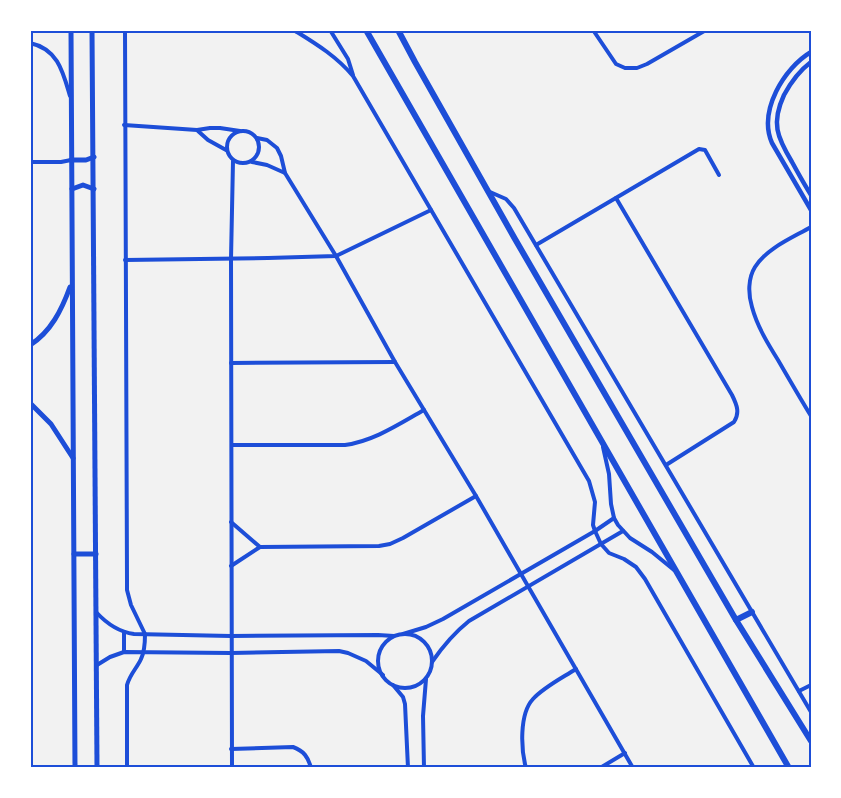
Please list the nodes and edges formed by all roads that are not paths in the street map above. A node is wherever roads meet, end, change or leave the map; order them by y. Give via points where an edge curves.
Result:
1 (71, 30) edge
2 (92, 30) edge
3 (125, 30) edge
4 (271, 30) edge
5 (286, 30) edge
6 (307, 30) edge
7 (330, 30) edge
8 (366, 30) edge
9 (398, 30) edge
10 (404, 30) edge
11 (593, 30) edge
12 (706, 30) edge
13 (294, 31) edge
14 (403, 38) junction
15 (30, 43) edge
16 (811, 52) edge
17 (811, 62) edge
18 (353, 75) junction
19 (71, 99) junction
20 (124, 125) junction
21 (197, 130) junction
22 (240, 131) junction
23 (256, 138) junction
24 (227, 150) junction
25 (94, 157) junction
26 (71, 160) junction
27 (234, 161) junction
28 (30, 162) edge
29 (251, 162) junction
30 (285, 173) junction
31 (719, 175) dead end
32 (72, 189) junction
33 (94, 189) junction
34 (487, 191) junction
35 (811, 195) edge
36 (616, 198) junction
37 (431, 210) junction
38 (811, 210) edge
39 (811, 227) edge
40 (536, 245) junction
41 (336, 255) junction
42 (231, 259) junction
43 (125, 260) junction
44 (72, 283) junction
45 (31, 345) edge
46 (395, 362) junction
47 (231, 363) junction
48 (30, 403) edge
49 (424, 410) junction
50 (811, 416) edge
51 (602, 440) junction
52 (231, 445) junction
53 (74, 458) junction
54 (666, 465) junction
55 (476, 496) junction
56 (614, 518) junction
57 (231, 522) junction
58 (595, 531) junction
59 (623, 531) junction
60 (601, 543) junction
61 (260, 547) junction
62 (74, 554) junction
63 (96, 554) junction
64 (231, 566) junction
65 (677, 572) junction
66 (521, 574) junction
67 (528, 586) junction
68 (96, 612) junction
69 (752, 612) junction
70 (736, 620) junction
71 (124, 632) junction
72 (145, 634) junction
73 (403, 634) junction
74 (231, 636) junction
75 (394, 636) junction
76 (124, 652) junction
77 (144, 652) junction
78 (231, 653) junction
79 (432, 662) junction
80 (97, 665) junction
81 (576, 669) junction
82 (383, 675) junction
83 (426, 679) junction
84 (811, 684) edge
85 (393, 685) junction
86 (799, 692) junction
87 (811, 712) edge
88 (811, 741) edge
89 (231, 749) junction
90 (625, 753) junction
91 (75, 768) edge
92 (97, 768) edge
93 (127, 768) edge
94 (232, 768) edge
95 (311, 768) edge
96 (408, 768) edge
97 (424, 768) edge
98 (526, 768) edge
99 (600, 768) edge
100 (633, 768) edge
101 (754, 768) edge
102 (789, 768) edge

1 - 19 main road
2 - 25 main road
3 - 20 street
4 - 5 street
6 - 13 street
7 - 18 street
8 - 51 main road
9 - 14 main road
10 - 14 main road
11 - 12 street via 615,64 631,68 647,64
13 - 18 street via 332,54
14 - 34 main road
15 - 19 street via 46,49 56,59
16 - 38 street via 786,73 768,119 772,143
17 - 35 street via 787,90 777,120 783,146
18 - 37 street
19 - 26 main road
20 - 21 street
20 - 43 street
21 - 22 street
21 - 24 street
22 - 23 street
22 - 24 street via 230,137
23 - 29 street via 259,151
23 - 30 street via 277,148
24 - 27 street
25 - 26 main road
25 - 33 main road
26 - 28 street
26 - 32 main road
27 - 29 street
27 - 42 street
29 - 30 street
30 - 41 street
31 - 36 street via 705,150 699,149
32 - 33 main road via 83,185
32 - 44 main road
33 - 63 main road
34 - 40 street via 510,203
34 - 70 main road
36 - 40 street
36 - 54 street via 737,407 734,422
37 - 41 street
37 - 58 street via 589,482 595,502
39 - 50 street via 768,253 754,268 749,282 752,308 762,330
40 - 54 street
41 - 42 street
41 - 46 street
42 - 43 street
42 - 47 street
43 - 72 street via 127,579 131,605
44 - 45 main road via 50,328
44 - 53 main road
46 - 47 street
46 - 49 street
47 - 52 street
48 - 53 main road via 51,424
49 - 52 street via 376,436 345,445
49 - 55 street
51 - 56 street
51 - 65 main road
52 - 57 street
53 - 62 main road
54 - 69 street
55 - 61 street via 403,538 380,546
55 - 66 street
56 - 58 street
56 - 59 street
57 - 61 street
57 - 64 street
58 - 60 street
58 - 66 street
59 - 60 street
59 - 65 street
60 - 67 street
60 - 101 street via 609,553 636,567 645,579
61 - 64 street
62 - 63 main road
62 - 91 main road
63 - 68 main road
64 - 74 street
65 - 102 main road
66 - 67 street
66 - 73 street via 434,624
67 - 79 street via 461,627
67 - 81 street
68 - 71 street
68 - 80 main road
69 - 70 main road
69 - 86 street
70 - 88 main road
71 - 72 street
71 - 76 street
72 - 74 street
72 - 77 street
73 - 75 street
73 - 79 street via 427,645
74 - 75 street
74 - 78 street
75 - 82 street via 379,658
76 - 77 street
76 - 80 street
77 - 78 street
77 - 93 street via 128,685
78 - 82 street via 339,651 366,661
78 - 89 street
79 - 83 street
80 - 92 main road
81 - 90 street
81 - 98 street via 528,705 523,720
82 - 85 street
83 - 85 street via 410,687
83 - 97 street
84 - 86 street
85 - 96 street via 405,704
86 - 87 street
89 - 94 street
89 - 95 street via 293,747 305,753
90 - 99 street
90 - 100 street

